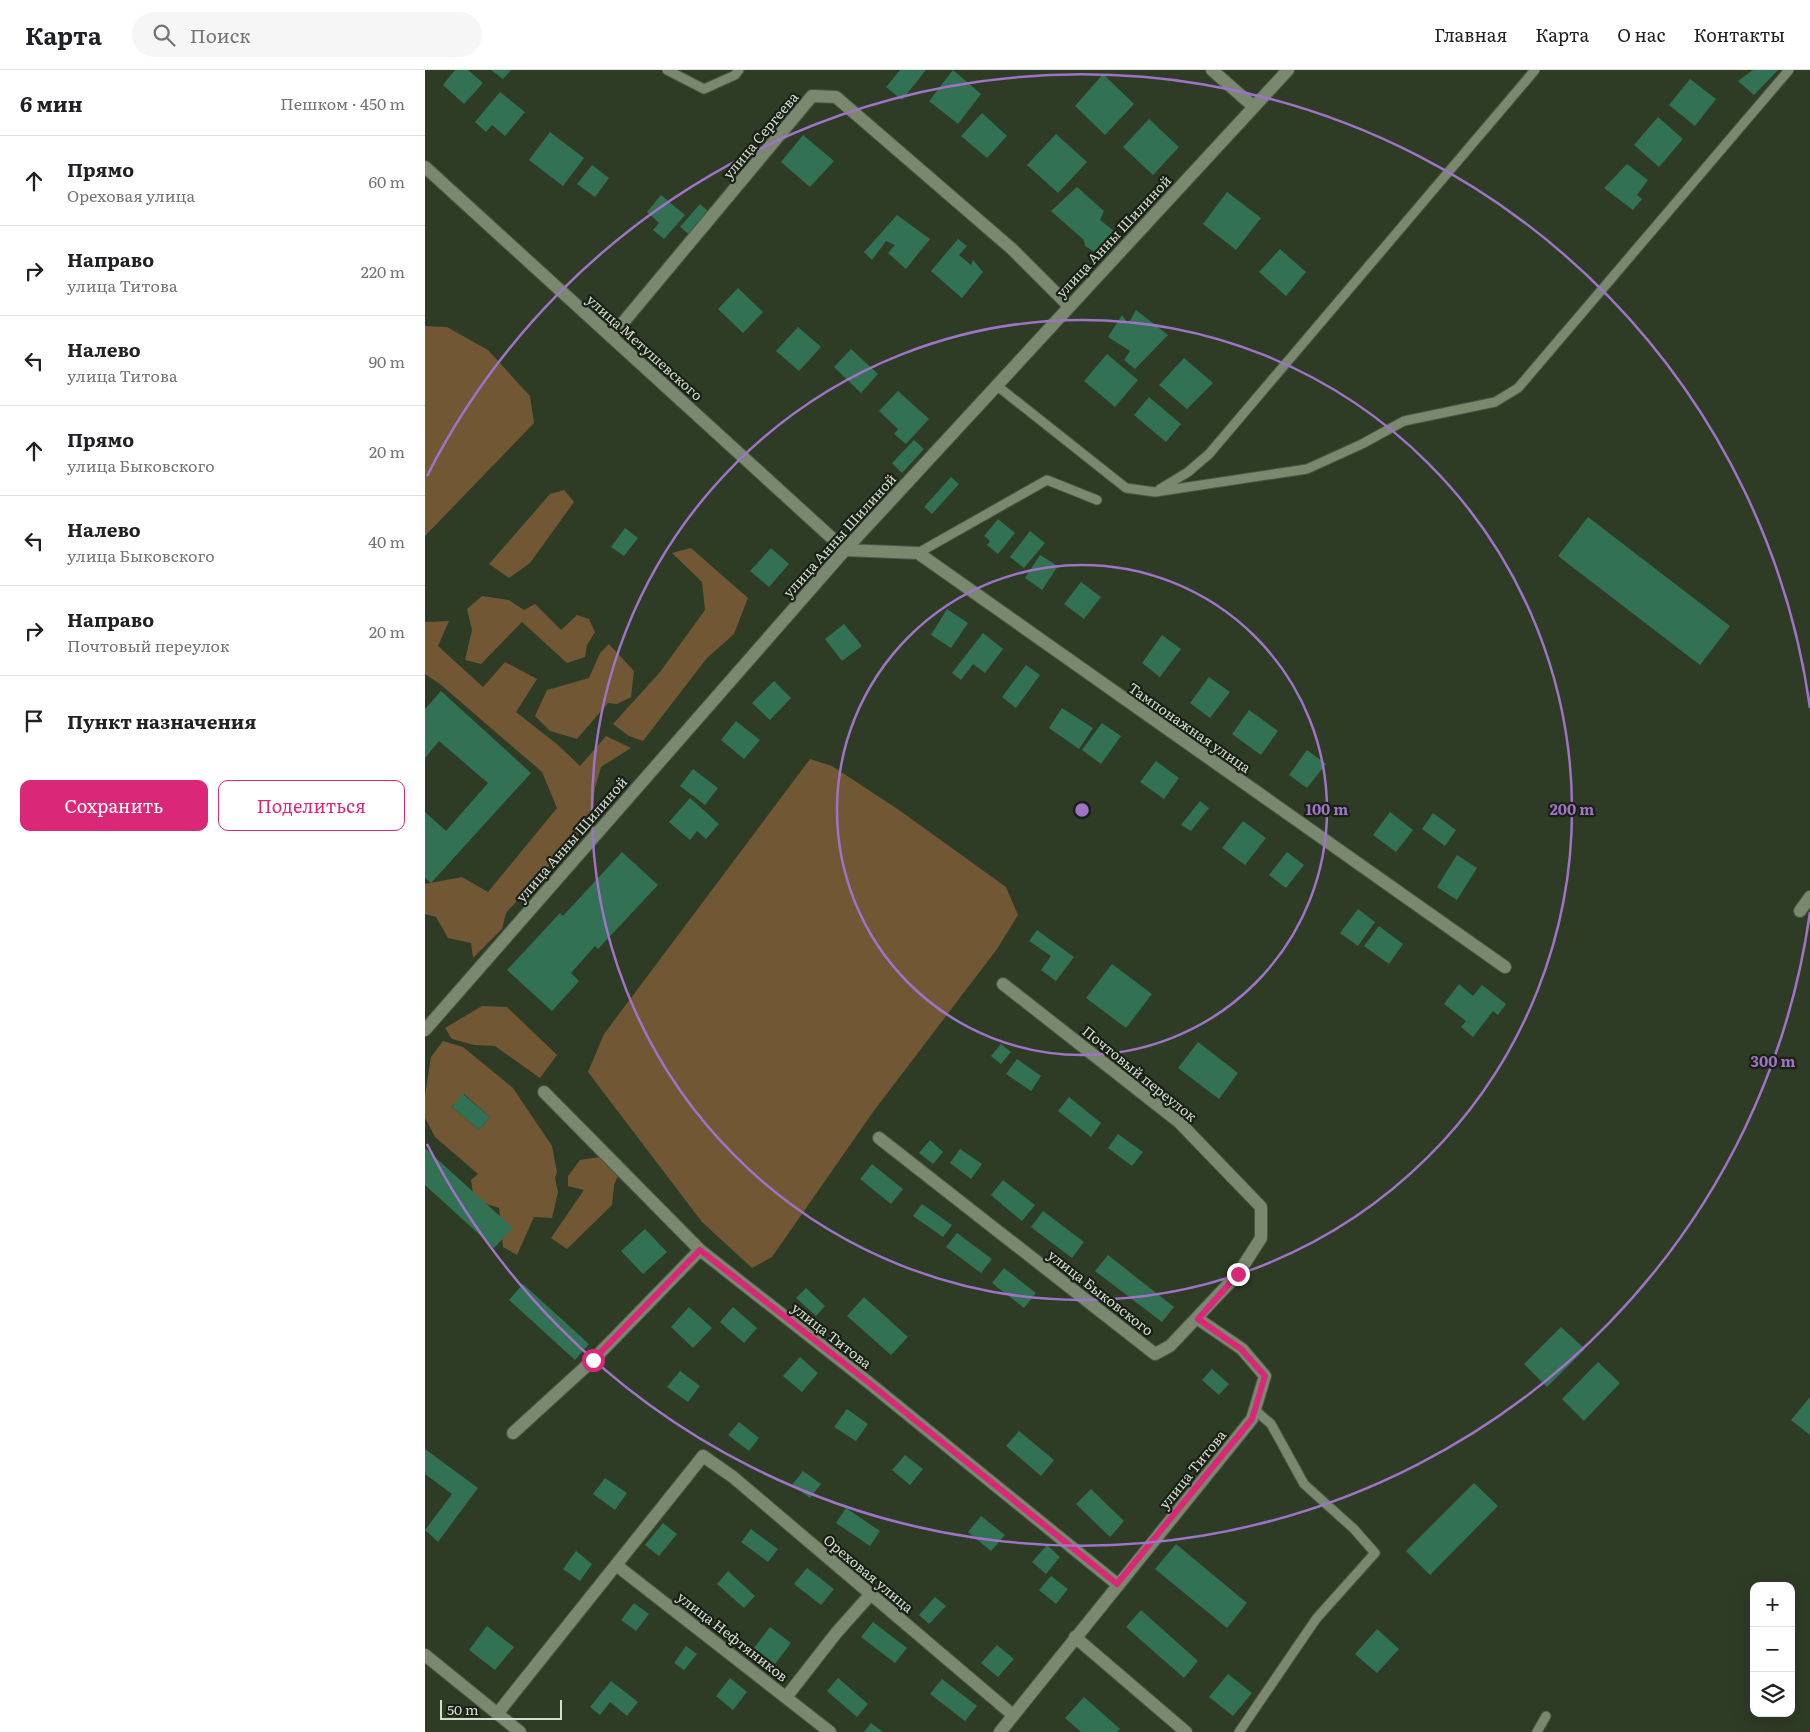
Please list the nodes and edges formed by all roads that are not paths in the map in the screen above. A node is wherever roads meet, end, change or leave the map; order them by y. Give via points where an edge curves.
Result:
1 (667, 70) edge
2 (739, 70) edge
3 (1211, 70) edge
4 (1288, 70) edge
5 (1535, 70) edge
6 (1789, 70) edge
7 (1254, 107) junction
8 (425, 167) edge
9 (1069, 306) junction
10 (611, 337) junction
11 (997, 385) junction
12 (1155, 492) junction
13 (1097, 500) dead end
14 (845, 550) junction
15 (918, 553) junction
16 (1810, 897) edge
17 (1800, 911) dead end
18 (1505, 968) dead end
19 (1003, 984) dead end
20 (425, 1030) edge
21 (544, 1092) dead end
22 (879, 1138) dead end
23 (700, 1250) junction
24 (1198, 1319) junction
25 (1254, 1415) junction
26 (513, 1433) dead end
27 (616, 1565) junction
28 (1117, 1584) junction
29 (871, 1594) junction
30 (1075, 1637) junction
31 (425, 1655) edge
32 (787, 1696) junction
33 (497, 1714) junction
34 (1013, 1715) junction
35 (1547, 1716) dead end
36 (520, 1732) edge
37 (830, 1732) edge
38 (1000, 1732) edge
39 (1187, 1732) edge
40 (1239, 1732) edge
41 (1537, 1732) edge

1 - 2 lane via 704,89
3 - 7 street
4 - 7 street, улица Анны Шилиной
5 - 12 lane via 1209,454 1188,472
6 - 12 lane via 1518,388 1495,402 1404,421 1307,469
7 - 9 street, улица Анны Шилиной
8 - 10 street, улица Метушевского
9 - 10 street, улица Сергеева via 1011,249 836,97 812,96
9 - 11 street, улица Анны Шилиной
10 - 14 street, улица Метушевского
11 - 12 lane via 1126,488
11 - 14 street, улица Анны Шилиной
13 - 15 lane via 1047,480
14 - 15 street
14 - 20 street, улица Анны Шилиной
15 - 18 street, Тампонажная улица
16 - 17 street
19 - 24 street, Почтовый переулок via 1179,1122 1261,1207 1261,1238 1238,1274
21 - 23 street, улица Титова
22 - 24 street, улица Быковского via 1155,1354 1170,1346
23 - 26 street via 593,1360
23 - 28 street, улица Титова
24 - 25 street via 1241,1349 1265,1376
25 - 28 street, улица Титова
25 - 40 lane via 1271,1424 1303,1484 1354,1529 1375,1553 1316,1619
27 - 29 street, Ореховая улица via 703,1456 733,1477
27 - 32 street, улица Нефтяников
27 - 33 street
28 - 30 street, улица Титова
29 - 32 street
29 - 34 street, Ореховая улица
30 - 34 street, улица Титова
30 - 39 street
31 - 33 street
32 - 37 street, улица Нефтяников
33 - 36 street
34 - 38 street, улица Титова
35 - 41 lane

